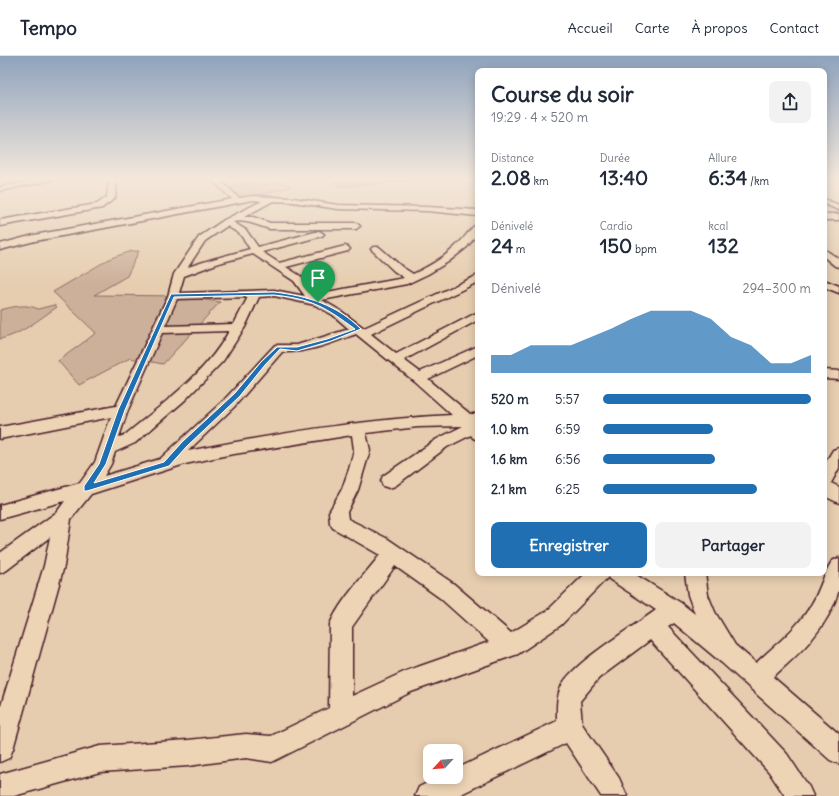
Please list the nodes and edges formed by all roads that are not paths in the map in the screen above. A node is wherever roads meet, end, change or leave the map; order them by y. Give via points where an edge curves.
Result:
1 (46, 215) edge
2 (163, 215) edge
3 (243, 215) edge
4 (827, 217) edge
5 (839, 218) edge
6 (232, 220) junction
7 (2, 223) edge
8 (356, 226) dead end
9 (475, 231) edge
10 (319, 234) dead end
11 (0, 246) edge
12 (345, 249) dead end
13 (376, 249) dead end
14 (255, 250) junction
15 (827, 254) edge
16 (839, 264) edge
17 (277, 266) junction
18 (179, 274) junction
19 (412, 278) junction
20 (475, 279) edge
21 (827, 284) edge
22 (839, 290) edge
23 (256, 293) junction
24 (173, 296) junction
25 (316, 300) junction
26 (475, 317) edge
27 (239, 327) junction
28 (157, 330) junction
29 (361, 331) junction
30 (475, 351) edge
31 (396, 359) junction
32 (827, 374) edge
33 (839, 375) edge
34 (418, 378) junction
35 (121, 410) junction
36 (474, 425) edge
37 (358, 429) junction
38 (0, 433) edge
39 (108, 448) junction
40 (839, 454) edge
41 (166, 464) junction
42 (827, 475) edge
43 (389, 481) dead end
44 (87, 488) junction
45 (827, 489) edge
46 (839, 496) edge
47 (0, 512) edge
48 (63, 517) junction
49 (393, 554) junction
50 (0, 564) edge
51 (839, 566) edge
52 (597, 576) edge
53 (621, 576) edge
54 (695, 576) edge
55 (674, 610) junction
56 (652, 626) junction
57 (510, 646) junction
58 (730, 655) junction
59 (756, 678) junction
60 (341, 714) junction
61 (570, 728) junction
62 (0, 749) edge
63 (839, 751) edge
64 (0, 787) edge
65 (428, 796) edge
66 (614, 796) edge
67 (800, 796) edge

1 - 7 street
2 - 11 street
3 - 6 street
4 - 5 street
6 - 8 street via 253,220 270,226
6 - 14 street via 250,240
6 - 18 street via 202,239
9 - 19 street via 466,244 450,256
10 - 14 street
12 - 17 street
13 - 19 street
14 - 17 street
14 - 18 street
15 - 16 street
17 - 25 street via 298,279
18 - 24 street
19 - 25 street
20 - 29 street
21 - 22 street
23 - 24 street
23 - 25 street
23 - 27 street
24 - 28 street
25 - 29 street
26 - 31 street
27 - 28 street
27 - 39 street via 218,358 180,397 130,439
28 - 35 street
29 - 31 street
29 - 41 street via 297,349 279,348 238,394
30 - 34 street
31 - 34 street
32 - 33 street
34 - 36 street
35 - 38 street
35 - 39 street
36 - 37 street
36 - 43 street via 442,443
37 - 41 street via 228,449
37 - 49 street via 362,450 350,490 338,512 340,523
39 - 44 street via 102,464
40 - 42 street
41 - 44 street
44 - 47 street
44 - 48 street
45 - 46 street
48 - 50 street
48 - 62 street via 54,566
49 - 57 street via 447,591
49 - 60 street via 341,624
51 - 59 street via 810,626
52 - 57 street via 554,618
53 - 55 street
54 - 58 street via 698,595 708,619
55 - 56 street
55 - 58 street
56 - 61 street via 591,670 571,692 568,701
56 - 67 street via 778,763
57 - 60 street via 406,682
58 - 59 street
59 - 63 street
60 - 64 street via 272,749 246,746 100,759
61 - 65 street
61 - 66 street

